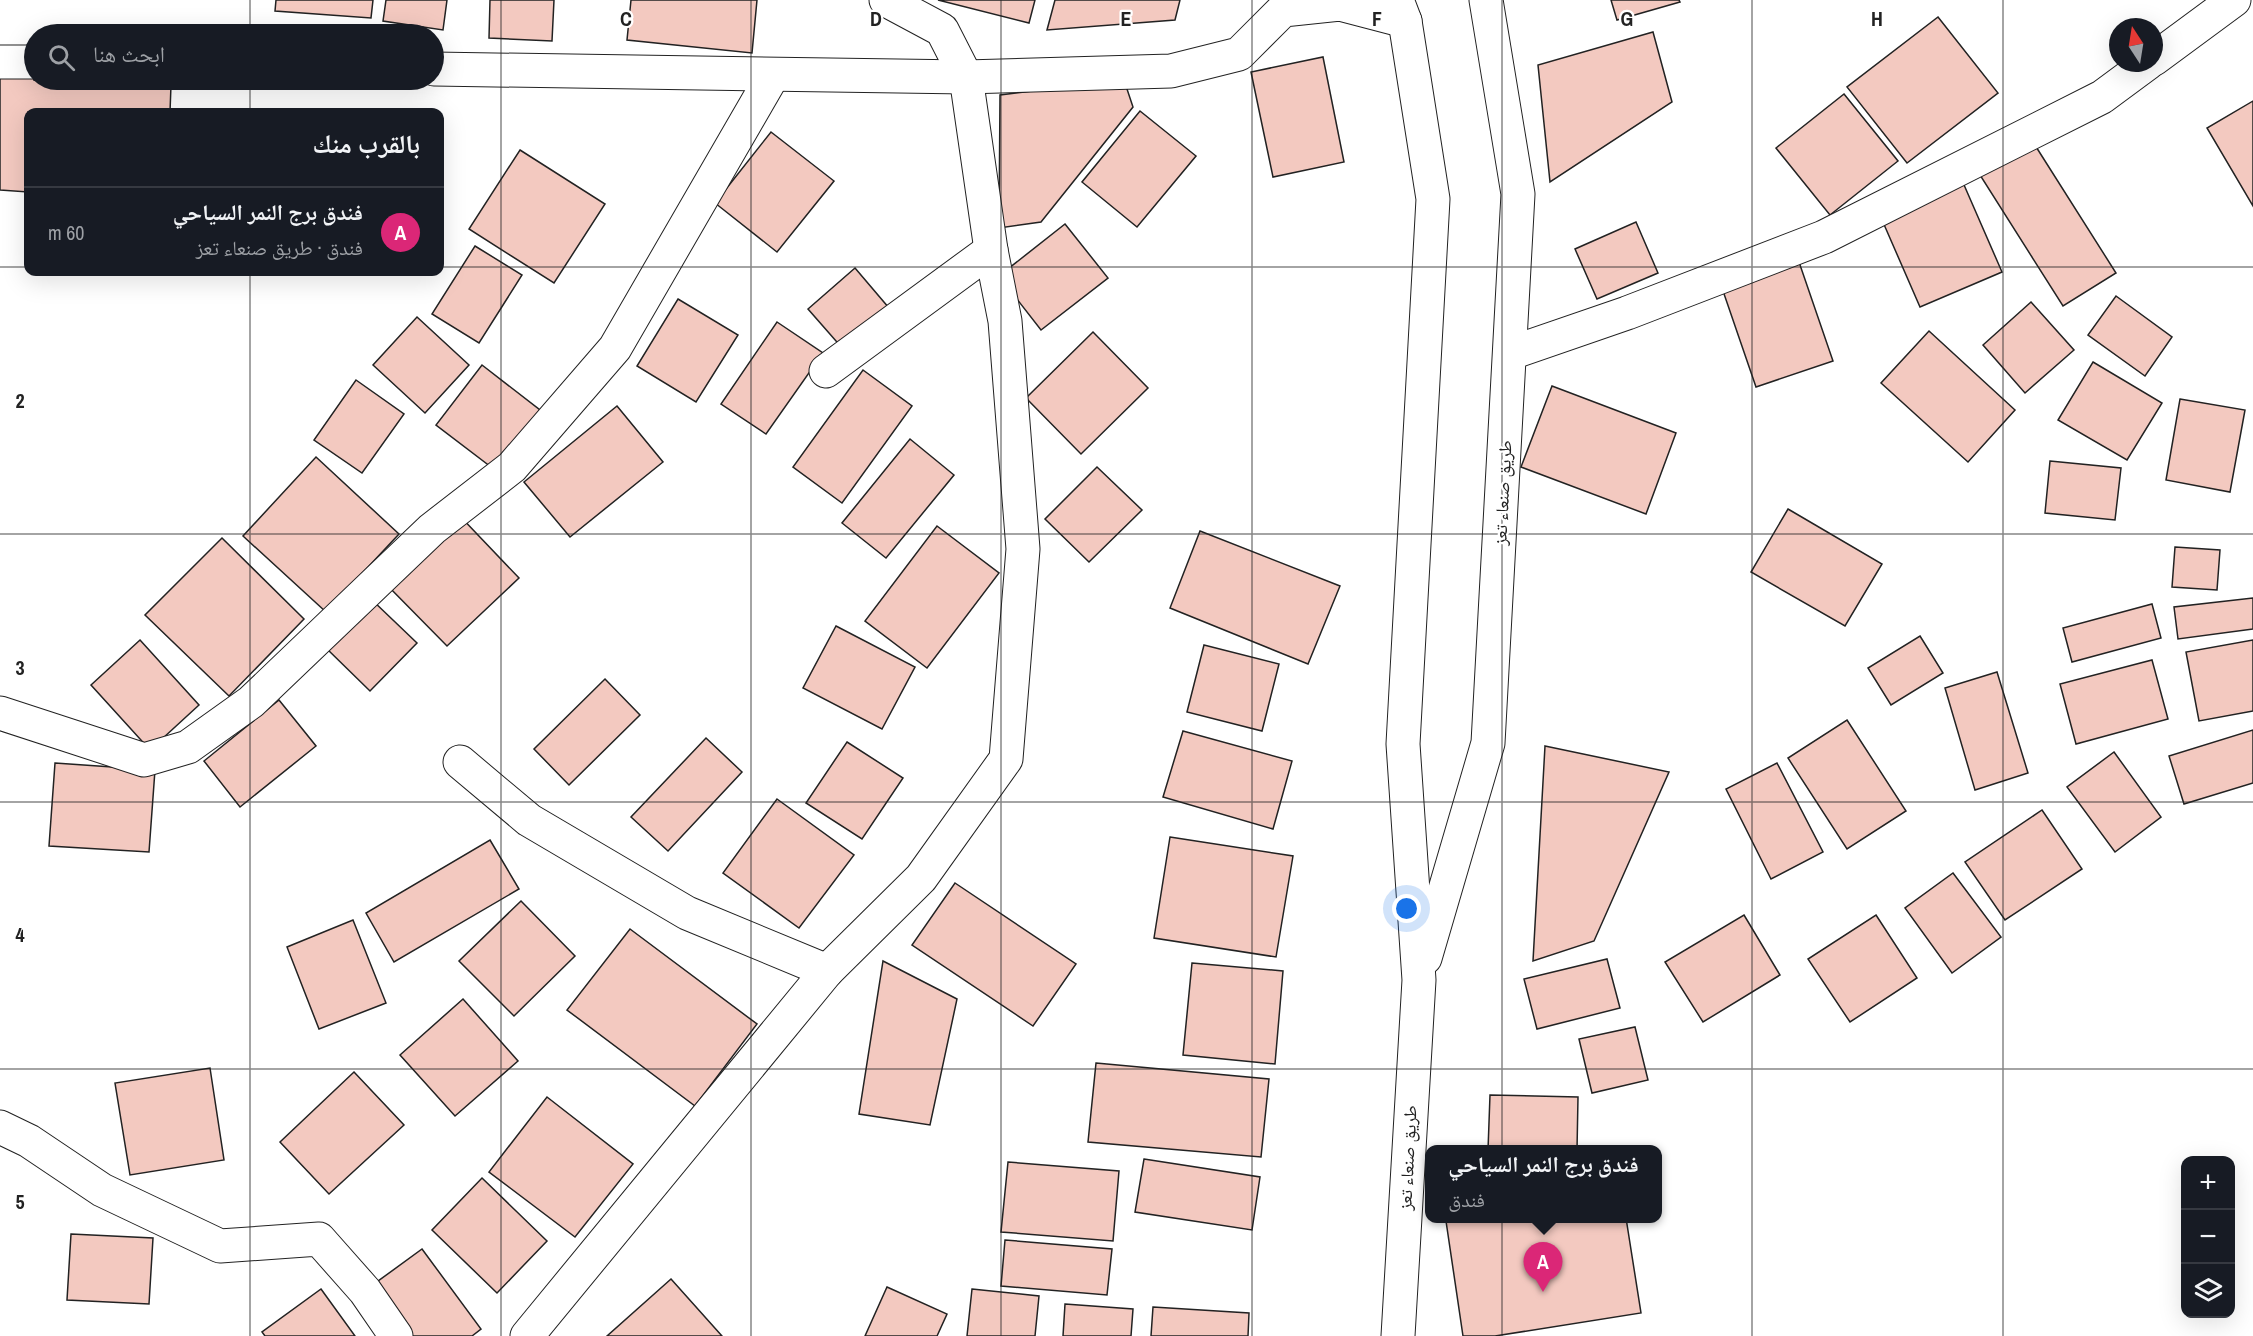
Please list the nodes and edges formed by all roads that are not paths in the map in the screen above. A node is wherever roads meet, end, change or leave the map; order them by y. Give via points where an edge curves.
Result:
1 (886, 0) edge
2 (1486, 0) edge
3 (2234, 0) edge
4 (1278, 5) edge
5 (1401, 11) edge
6 (2163, 52) edge
7 (0, 62) edge
8 (24, 62) edge
9 (444, 69) edge
10 (2136, 72) edge
11 (773, 75) junction
12 (966, 77) junction
13 (991, 250) junction
14 (1511, 353) junction
15 (826, 371) dead end
16 (0, 713) edge
17 (460, 762) dead end
18 (827, 971) junction
19 (1419, 980) junction
20 (0, 1127) edge
21 (396, 1336) edge
22 (527, 1336) edge
23 (1398, 1336) edge

1 - 12 main road via 942,30
2 - 14 main road, طريق صنعاء تعز via 1518,194
3 - 6 main road
4 - 5 main road via 1340,4
4 - 12 main road via 1239,54 1171,71
5 - 19 main road, طريق صنعاء تعز via 1433,199 1402,744
7 - 8 main road
9 - 11 main road
10 - 14 main road via 2102,97 1824,237
11 - 12 main road
11 - 16 main road via 615,348 512,467 432,529 250,702 188,747 144,760
12 - 13 main road
13 - 15 main road
13 - 18 main road via 1005,321 1023,549 1006,759 921,878
14 - 19 main road, طريق صنعاء تعز via 1488,743
17 - 18 main road via 529,820 687,913
18 - 22 main road
19 - 23 main road, طريق صنعاء تعز
20 - 21 main road via 30,1141 102,1190 220,1246 319,1239 365,1291

